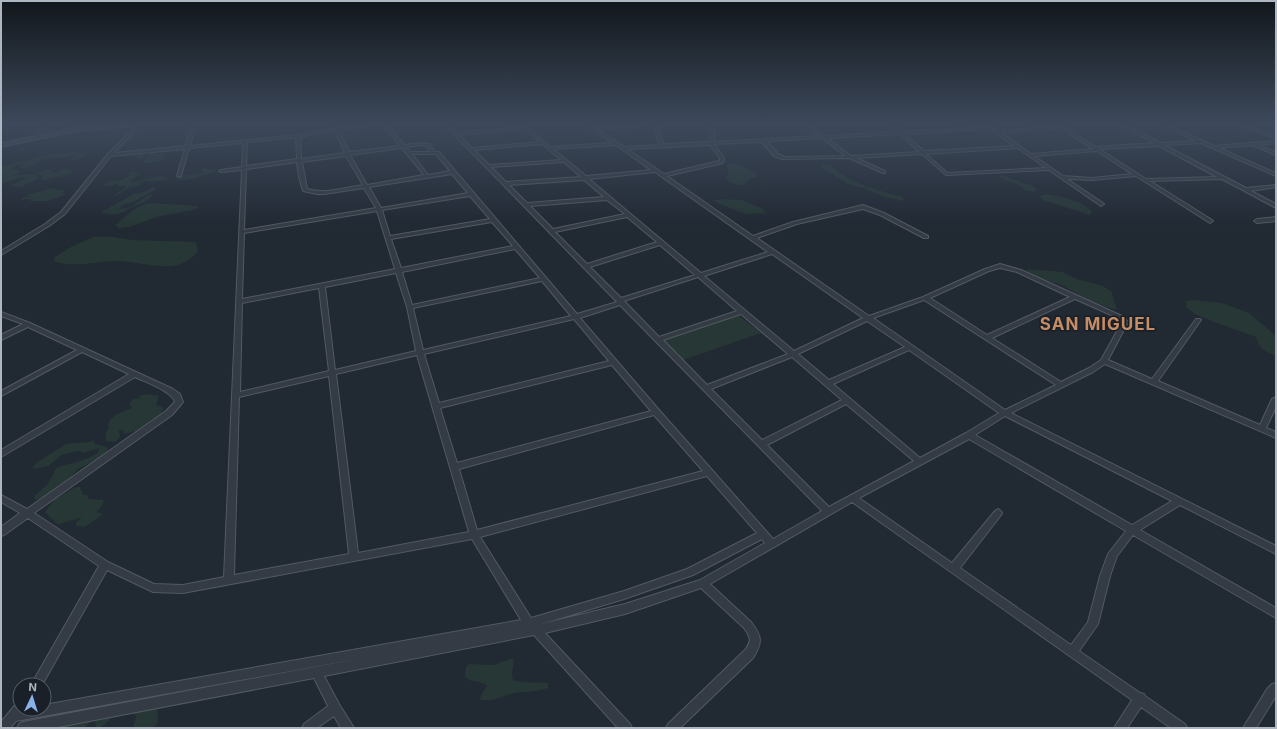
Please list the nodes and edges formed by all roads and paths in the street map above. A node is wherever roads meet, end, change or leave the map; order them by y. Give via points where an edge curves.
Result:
1 (108, 158) edge
2 (185, 158) edge
3 (244, 158) edge
4 (323, 158) edge
5 (350, 158) edge
6 (413, 158) edge
7 (441, 158) edge
8 (480, 158) edge
9 (561, 158) edge
10 (637, 158) edge
11 (722, 158) edge
12 (852, 158) edge
13 (928, 158) edge
14 (1034, 158) edge
15 (1111, 158) edge
16 (1184, 158) edge
17 (1237, 158) edge
18 (299, 161) junction
19 (564, 161) junction
20 (488, 166) junction
21 (244, 168) junction
22 (1050, 169) junction
23 (221, 171) dead end
24 (655, 171) junction
25 (453, 172) junction
26 (883, 172) dead end
27 (1138, 175) junction
28 (1276, 175) edge
29 (179, 176) dead end
30 (427, 176) junction
31 (663, 176) junction
32 (1062, 177) junction
33 (585, 178) junction
34 (1221, 178) junction
35 (1146, 180) junction
36 (505, 184) junction
37 (366, 186) junction
38 (1276, 186) edge
39 (1244, 190) junction
40 (472, 194) junction
41 (608, 198) junction
42 (1101, 204) dead end
43 (527, 206) junction
44 (1276, 206) edge
45 (379, 209) junction
46 (628, 215) junction
47 (1276, 219) edge
48 (494, 220) junction
49 (1257, 221) dead end
50 (1210, 222) dead end
51 (551, 231) junction
52 (242, 232) junction
53 (926, 237) dead end
54 (389, 238) junction
55 (752, 238) junction
56 (661, 242) junction
57 (517, 247) junction
58 (773, 252) junction
59 (1, 253) edge
60 (586, 266) junction
61 (399, 270) junction
62 (699, 275) junction
63 (544, 280) junction
64 (322, 286) junction
65 (1074, 297) junction
66 (924, 298) junction
67 (621, 301) junction
68 (239, 302) junction
69 (410, 307) junction
70 (742, 311) junction
71 (1, 314) edge
72 (575, 316) junction
73 (868, 318) junction
74 (1198, 320) dead end
75 (28, 324) junction
76 (1, 338) edge
77 (986, 338) junction
78 (659, 340) junction
79 (910, 347) junction
80 (81, 350) junction
81 (420, 352) junction
82 (793, 354) junction
83 (1104, 361) junction
84 (614, 362) junction
85 (332, 373) junction
86 (133, 374) junction
87 (1154, 382) junction
88 (828, 384) junction
89 (1061, 385) junction
90 (706, 388) junction
91 (1, 394) edge
92 (236, 395) junction
93 (848, 400) junction
94 (1275, 403) edge
95 (437, 406) junction
96 (656, 412) junction
97 (1005, 413) junction
98 (1262, 429) junction
99 (969, 435) junction
100 (1276, 435) edge
101 (762, 444) junction
102 (1, 454) edge
103 (919, 461) junction
104 (455, 467) junction
105 (709, 472) junction
106 (1, 498) edge
107 (852, 498) junction
108 (1180, 502) junction
109 (828, 512) junction
110 (28, 513) junction
111 (998, 513) dead end
112 (1132, 530) junction
113 (1, 532) edge
114 (763, 534) junction
115 (474, 535) junction
116 (772, 544) junction
117 (1276, 550) edge
118 (354, 556) junction
119 (105, 565) junction
120 (954, 568) junction
121 (230, 580) junction
122 (703, 583) junction
123 (1276, 613) edge
124 (532, 626) junction
125 (1073, 651) junction
126 (317, 673) junction
127 (41, 677) edge
128 (1276, 688) edge
129 (1140, 698) junction
130 (52, 706) edge
131 (335, 708) junction
132 (13, 717) edge
133 (3, 728) edge
134 (23, 728) edge
135 (308, 728) edge
136 (348, 728) edge
137 (626, 728) edge
138 (672, 728) edge
139 (1120, 728) edge
140 (1181, 728) edge
141 (1249, 728) edge

1 - 59 street via 63,213
2 - 29 street
3 - 21 street
4 - 18 street
5 - 37 street
6 - 30 street
7 - 25 street
8 - 20 street
9 - 19 street
10 - 24 street
11 - 31 street via 721,162
12 - 26 street
13 - 22 street via 946,174
14 - 22 street
15 - 27 street
16 - 34 street
17 - 28 street
18 - 21 street
18 - 37 street via 303,185 305,190 310,192
19 - 20 street
19 - 33 street
20 - 36 street
21 - 23 street
21 - 52 street
22 - 32 street
24 - 31 street
24 - 33 street
25 - 30 street
25 - 40 street
27 - 32 street via 1092,179
27 - 35 street
30 - 37 street
31 - 55 street
32 - 42 street
33 - 36 street
33 - 41 street
34 - 35 street
34 - 39 street
35 - 50 street
36 - 43 street
37 - 45 street
38 - 39 street
39 - 44 street
40 - 45 street
40 - 48 street
41 - 43 street
41 - 46 street
43 - 51 street
45 - 52 street
45 - 54 street
46 - 51 street
46 - 56 street
47 - 49 street
48 - 54 street
48 - 57 street
51 - 60 street
52 - 68 street
53 - 55 street via 893,219 863,207
54 - 61 street
55 - 58 street
56 - 60 street
56 - 62 street
57 - 61 street
57 - 63 street
58 - 62 street
58 - 73 street
60 - 67 street
61 - 64 street
61 - 69 street
62 - 67 street
62 - 70 street
63 - 69 street
63 - 72 street
64 - 68 street
64 - 85 street
65 - 66 street via 1018,271 1000,266
65 - 77 street
65 - 83 street via 1125,322
66 - 73 street
66 - 77 street
67 - 72 street
67 - 78 street
68 - 92 street
69 - 81 street
70 - 78 street
70 - 82 street
71 - 75 street
72 - 81 street
72 - 84 street
73 - 79 street
73 - 82 street
74 - 87 street
75 - 76 street
75 - 80 street
77 - 89 street
78 - 90 street
79 - 88 street
79 - 97 street
80 - 86 street
80 - 91 street
81 - 85 street
81 - 95 street
82 - 88 street
82 - 90 street
83 - 87 street
83 - 89 street
84 - 95 street
84 - 96 street
85 - 92 street
85 - 118 street
86 - 102 street
86 - 110 street via 177,396 179,402 169,413
87 - 98 street
88 - 93 street
89 - 97 street
90 - 101 street
92 - 121 street
93 - 101 street
93 - 103 street
94 - 98 street
95 - 104 street
96 - 104 street
96 - 105 street
97 - 99 street
97 - 108 street
98 - 100 street
99 - 103 street
99 - 112 street
101 - 109 street
103 - 107 street
104 - 115 street
105 - 114 street
105 - 115 street
106 - 110 street
107 - 109 street
107 - 120 street
108 - 112 street
108 - 117 street
109 - 116 street
110 - 113 street
110 - 119 street
111 - 120 street
112 - 123 street
112 - 125 street via 1113,554 1093,624
114 - 116 street
114 - 124 street via 690,572
115 - 118 street
115 - 124 street
116 - 122 street
118 - 121 street
119 - 121 street via 153,588 183,589
119 - 127 street
120 - 125 street
122 - 124 street via 625,608
122 - 138 street via 747,624 755,635 755,645 744,659
124 - 126 street
124 - 130 street
124 - 137 street
125 - 129 street
126 - 131 street
126 - 134 street via 300,674
128 - 141 street
129 - 139 street
129 - 140 street
131 - 135 street
131 - 136 street
132 - 133 street

